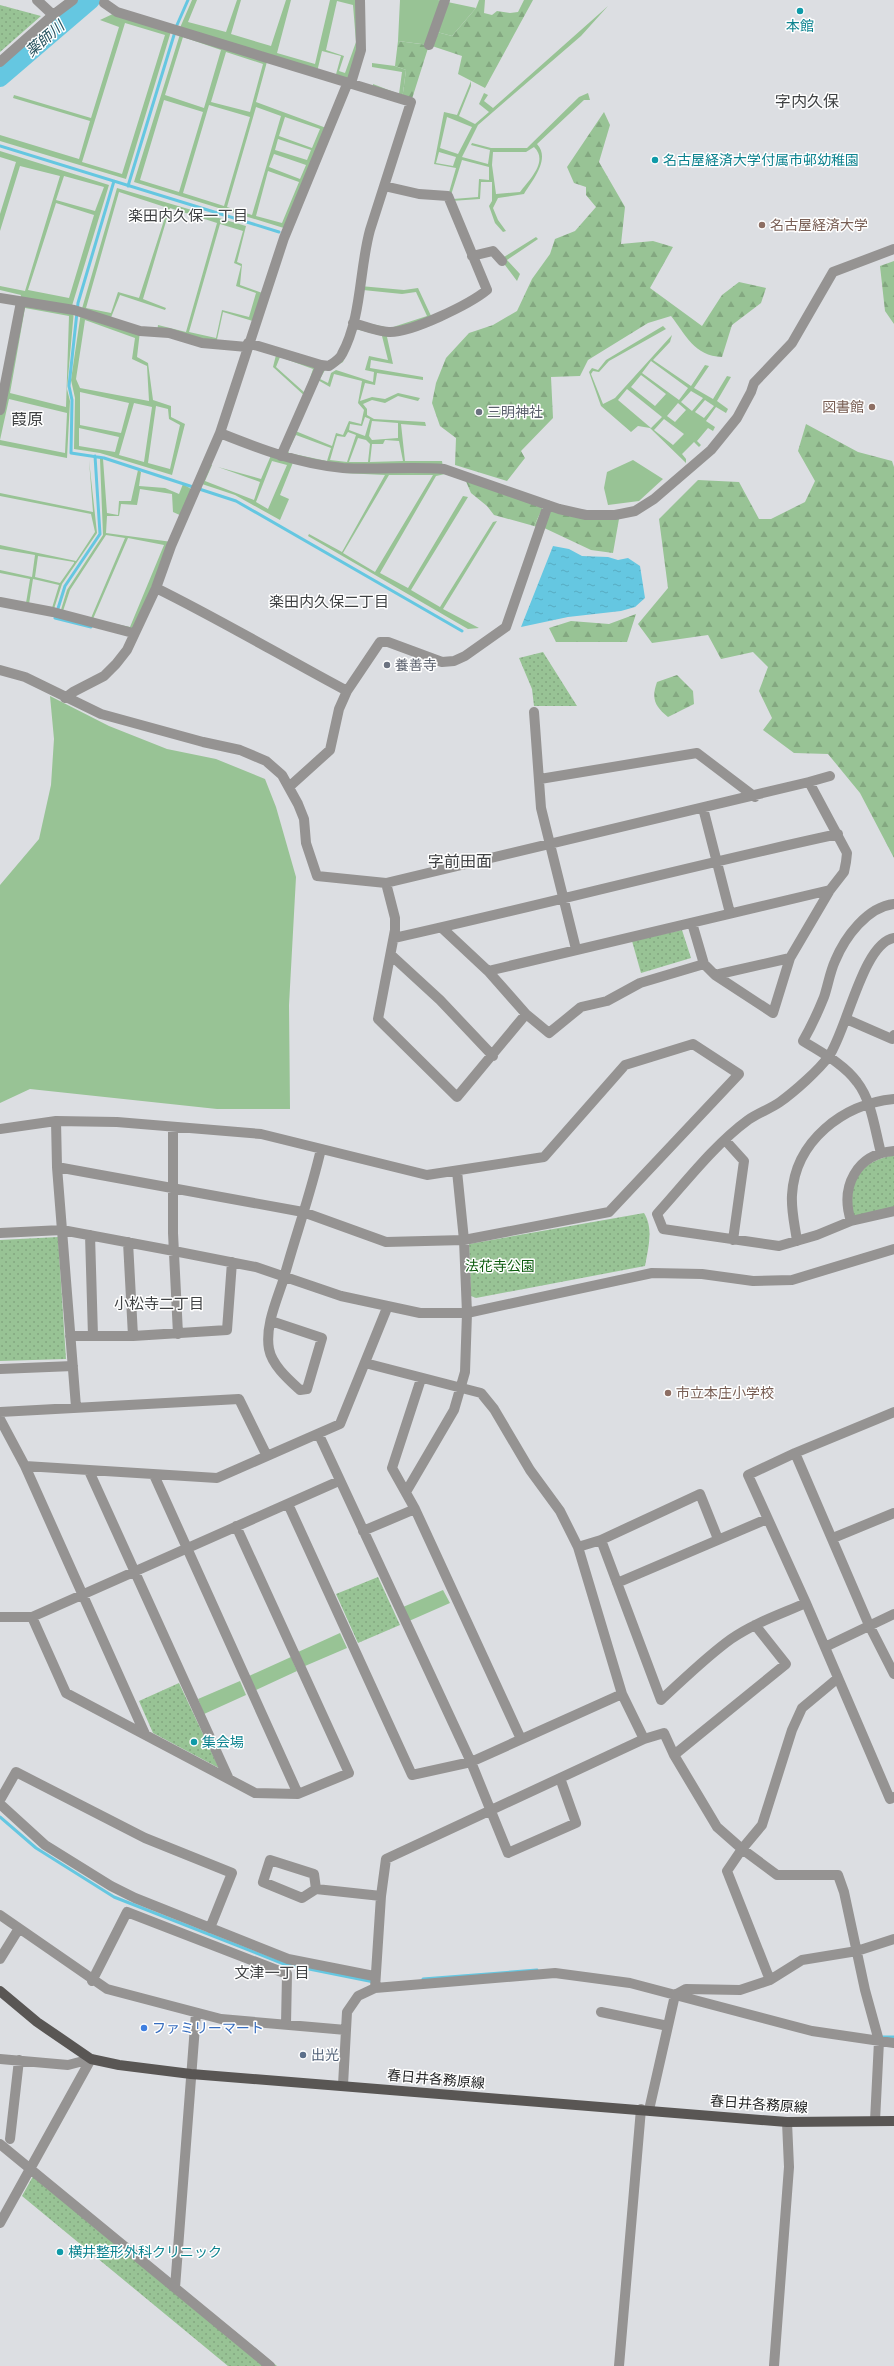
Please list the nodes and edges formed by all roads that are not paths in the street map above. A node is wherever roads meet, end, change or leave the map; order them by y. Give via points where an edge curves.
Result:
1 (37, 0) edge
2 (73, 0) edge
3 (360, 0) edge
4 (445, 0) edge
5 (104, 3) dead end
6 (53, 15) junction
7 (428, 45) dead end
8 (0, 62) edge
9 (349, 82) junction
10 (384, 186) junction
11 (894, 249) edge
12 (472, 256) junction
13 (502, 261) dead end
14 (0, 298) edge
15 (21, 302) junction
16 (353, 323) junction
17 (248, 345) junction
18 (321, 366) junction
19 (0, 410) edge
20 (220, 433) junction
21 (281, 456) junction
22 (548, 505) junction
23 (156, 588) junction
24 (0, 602) edge
25 (133, 633) junction
26 (0, 670) edge
27 (347, 692) junction
28 (65, 698) junction
29 (534, 712) dead end
30 (830, 776) dead end
31 (540, 779) junction
32 (810, 782) junction
33 (289, 787) junction
34 (755, 796) junction
35 (703, 808) junction
36 (838, 834) junction
37 (550, 844) junction
38 (717, 860) junction
39 (386, 883) junction
40 (830, 890) junction
41 (564, 899) junction
42 (894, 904) edge
43 (730, 913) junction
44 (692, 923) junction
45 (442, 928) junction
46 (394, 938) junction
47 (894, 938) edge
48 (576, 949) junction
49 (391, 954) junction
50 (790, 958) junction
51 (704, 964) junction
52 (488, 971) junction
53 (715, 975) junction
54 (526, 1014) junction
55 (846, 1019) junction
56 (894, 1035) edge
57 (493, 1056) junction
58 (828, 1057) junction
59 (894, 1099) edge
60 (868, 1104) junction
61 (56, 1121) junction
62 (173, 1127) junction
63 (0, 1129) edge
64 (725, 1140) junction
65 (321, 1149) junction
66 (894, 1151) edge
67 (881, 1153) junction
68 (57, 1167) junction
69 (457, 1171) junction
70 (172, 1188) junction
71 (894, 1211) edge
72 (303, 1212) junction
73 (852, 1221) junction
74 (62, 1230) junction
75 (0, 1233) edge
76 (90, 1235) junction
77 (464, 1240) junction
78 (734, 1240) junction
79 (797, 1241) junction
80 (128, 1242) junction
81 (894, 1249) edge
82 (174, 1251) junction
83 (232, 1262) junction
84 (284, 1276) junction
85 (387, 1308) junction
86 (467, 1313) junction
87 (271, 1321) junction
88 (178, 1334) junction
89 (70, 1336) junction
90 (93, 1336) junction
91 (132, 1336) junction
92 (365, 1363) junction
93 (73, 1366) junction
94 (0, 1369) edge
95 (421, 1379) junction
96 (462, 1389) junction
97 (76, 1407) junction
98 (0, 1412) edge
99 (894, 1412) edge
100 (0, 1419) edge
101 (319, 1435) junction
102 (795, 1453) junction
103 (267, 1456) junction
104 (25, 1466) junction
105 (89, 1471) junction
106 (154, 1475) junction
107 (339, 1481) junction
108 (406, 1492) junction
109 (288, 1504) junction
110 (415, 1509) junction
111 (894, 1513) edge
112 (767, 1519) junction
113 (236, 1526) junction
114 (364, 1531) junction
115 (833, 1538) junction
116 (718, 1539) junction
117 (601, 1540) junction
118 (578, 1547) junction
119 (186, 1550) junction
120 (134, 1572) junction
121 (617, 1584) junction
122 (82, 1593) junction
123 (806, 1602) junction
124 (894, 1614) edge
125 (32, 1616) junction
126 (0, 1617) edge
127 (755, 1625) junction
128 (869, 1625) junction
129 (825, 1647) junction
130 (893, 1667) edge
131 (838, 1678) junction
132 (622, 1694) junction
133 (145, 1734) junction
134 (521, 1739) junction
135 (644, 1739) junction
136 (674, 1755) junction
137 (471, 1762) junction
138 (228, 1777) junction
139 (560, 1778) junction
140 (298, 1794) junction
141 (894, 1797) edge
142 (0, 1800) edge
143 (0, 1804) edge
144 (491, 1809) junction
145 (742, 1848) junction
146 (316, 1889) junction
147 (381, 1896) junction
148 (0, 1916) edge
149 (210, 1928) junction
150 (18, 1930) junction
151 (894, 1939) edge
152 (857, 1951) junction
153 (0, 1959) edge
154 (374, 1976) junction
155 (770, 1980) junction
156 (92, 1981) junction
157 (375, 1988) junction
158 (0, 1991) edge
159 (675, 1995) junction
160 (601, 2012) dead end
161 (196, 2013) junction
162 (286, 2024) junction
163 (668, 2026) junction
164 (346, 2030) junction
165 (879, 2041) junction
166 (894, 2043) edge
167 (0, 2059) edge
168 (91, 2059) junction
169 (18, 2060) junction
170 (191, 2074) junction
171 (343, 2085) junction
172 (645, 2109) junction
173 (875, 2121) junction
174 (894, 2121) edge
175 (787, 2122) junction
176 (10, 2139) dead end
177 (0, 2144) edge
178 (31, 2169) junction
179 (0, 2223) edge
180 (175, 2288) junction
181 (270, 2366) edge
182 (619, 2366) edge
183 (774, 2366) edge

1 - 6 street
2 - 6 street
3 - 9 street via 362,44
4 - 7 street
5 - 9 street via 117,12
6 - 8 street
9 - 10 street via 411,102
9 - 17 street via 284,238
10 - 12 street via 419,194 448,196
10 - 16 street via 364,252
11 - 22 street via 833,272 792,343 754,383 728,429 711,450 654,499 635,511 615,515 586,515
12 - 13 street via 493,251
12 - 16 street via 487,290 473,301 417,325 389,332
14 - 15 street
15 - 17 street via 81,312 140,331 169,333 202,343
15 - 19 street
16 - 18 street via 342,355 329,366
17 - 18 street
17 - 20 street
18 - 21 street
20 - 21 street via 246,445
20 - 23 street via 171,546
21 - 22 street via 344,468 444,468
22 - 27 street via 506,626 454,661 442,662 388,642 380,642
23 - 25 street
23 - 27 street via 221,621
24 - 25 street via 53,612
25 - 28 street via 127,650 104,676
26 - 28 street via 25,678
27 - 33 street via 339,709 330,750
28 - 33 street via 101,714 240,750 276,768
29 - 31 street
30 - 32 street
31 - 34 street via 697,753
31 - 37 street via 541,808
32 - 34 street
32 - 36 street
33 - 39 street via 304,819 306,843 317,876
34 - 35 street
35 - 37 street
35 - 38 street
36 - 38 street
36 - 40 street via 847,853 846,862 844,872
37 - 39 street
37 - 41 street
38 - 41 street
38 - 43 street
39 - 46 street via 395,918
40 - 43 street
40 - 50 street
41 - 45 street
41 - 48 street
42 - 58 street via 883,905 863,920 847,939 834,963 822,1003 803,1041
43 - 44 street
44 - 48 street
44 - 51 street
45 - 46 street
45 - 52 street
46 - 49 street
47 - 55 street via 887,939 871,954
48 - 52 street
49 - 57 street via 440,1000
49 - 57 street via 378,1019 457,1097
50 - 53 street
50 - 53 street via 773,1013
51 - 53 street
51 - 54 street via 640,983 607,1001 581,1007 549,1033
52 - 54 street
54 - 57 street
55 - 56 street via 892,1039
55 - 58 street
58 - 60 street via 858,1083
58 - 64 street via 781,1101 749,1119
59 - 60 street
60 - 67 street
60 - 79 street via 845,1113 827,1125 803,1158 795,1176 792,1196
61 - 62 street via 117,1122
61 - 63 street
61 - 68 street
62 - 65 street via 261,1134
62 - 70 street
64 - 78 street via 744,1161
64 - 78 street via 657,1214 663,1229
65 - 69 street via 427,1175
65 - 72 street
66 - 67 street
67 - 73 street via 865,1162 852,1176 848,1186 848,1210
68 - 70 street
68 - 74 street
69 - 77 street
69 - 77 street via 544,1157 625,1065 693,1044 739,1074 609,1212
70 - 72 street
70 - 82 street
71 - 73 street
72 - 77 street via 386,1242
72 - 84 street
73 - 79 street
74 - 75 street
74 - 76 street
74 - 89 street
76 - 80 street
76 - 90 street
77 - 86 street
78 - 79 street via 780,1246
80 - 82 street
80 - 91 street
81 - 86 street via 792,1280 652,1273
82 - 83 street
82 - 88 street
83 - 84 street
83 - 88 street via 227,1330
84 - 85 street via 341,1296
84 - 87 street
85 - 86 street via 420,1313
85 - 92 street
86 - 96 street
87 - 87 street via 267,1335 269,1351 284,1376 300,1390 307,1389 322,1338
88 - 91 street
89 - 90 street
89 - 93 street
90 - 91 street
92 - 95 street
92 - 101 street via 340,1424
93 - 94 street
93 - 97 street
95 - 96 street
95 - 108 street via 392,1468
96 - 108 street via 454,1410
96 - 118 street via 481,1393 494,1409 530,1470 560,1511
97 - 98 street
97 - 103 street via 239,1399
99 - 102 street
100 - 104 street
101 - 103 street
101 - 107 street
102 - 112 street via 748,1475
102 - 115 street
103 - 106 street via 217,1478
104 - 105 street
104 - 122 street
105 - 106 street
105 - 120 street
106 - 119 street
107 - 109 street
107 - 114 street
108 - 110 street
109 - 113 street
109 - 137 street via 412,1775
110 - 114 street
110 - 134 street
111 - 115 street
112 - 116 street
112 - 123 street
113 - 119 street
113 - 140 street via 349,1772
114 - 137 street
115 - 128 street
116 - 117 street via 700,1494
116 - 121 street
117 - 118 street
117 - 121 street
118 - 132 street
119 - 120 street
119 - 140 street
120 - 122 street
120 - 138 street
121 - 127 street via 661,1700 700,1664
122 - 125 street
122 - 133 street
123 - 127 street
123 - 129 street
124 - 128 street
125 - 126 street
125 - 133 street via 66,1693
127 - 136 street via 786,1664
128 - 129 street
128 - 130 street
129 - 131 street
131 - 141 street via 890,1799
131 - 145 street via 802,1708 792,1730 762,1825
132 - 134 street
132 - 135 street
133 - 138 street
134 - 137 street
135 - 136 street via 664,1733
135 - 139 street
136 - 145 street via 717,1827
137 - 144 street
138 - 140 street via 254,1793
139 - 144 street
139 - 144 street via 576,1823 508,1853
142 - 149 street via 16,1772 145,1838 232,1873
143 - 149 street via 44,1845 111,1886
144 - 147 street via 386,1859
145 - 152 street via 777,1875 838,1875
145 - 155 street via 726,1871
146 - 146 street via 302,1898 263,1882 270,1860 314,1874
146 - 147 street
147 - 154 street
148 - 150 street
149 - 154 street via 288,1959
150 - 153 street
150 - 156 street
151 - 152 street
152 - 155 street via 802,1960
152 - 165 street
154 - 157 street
155 - 159 street via 740,1990 686,1990
156 - 161 street via 107,1989
156 - 162 street via 127,1912 287,1974
157 - 159 street via 555,1973 630,1983
157 - 164 street via 358,1996 347,2012
158 - 168 main road, 春日井各務原線 via 37,2022
159 - 163 street
159 - 165 street via 812,2031
160 - 163 street
161 - 162 street via 221,2019
161 - 170 street
162 - 164 street
163 - 172 street
164 - 171 street
165 - 166 street
165 - 173 street
167 - 169 street
168 - 169 street via 68,2065
168 - 170 main road, 春日井各務原線
168 - 178 street
169 - 176 street
170 - 171 main road, 春日井各務原線
170 - 180 street
171 - 172 main road, 春日井各務原線
172 - 175 main road, 春日井各務原線
172 - 182 street
173 - 174 main road, 春日井各務原線
173 - 175 main road, 春日井各務原線
175 - 183 street via 789,2167
177 - 178 street
178 - 179 street
178 - 180 street
180 - 181 street

